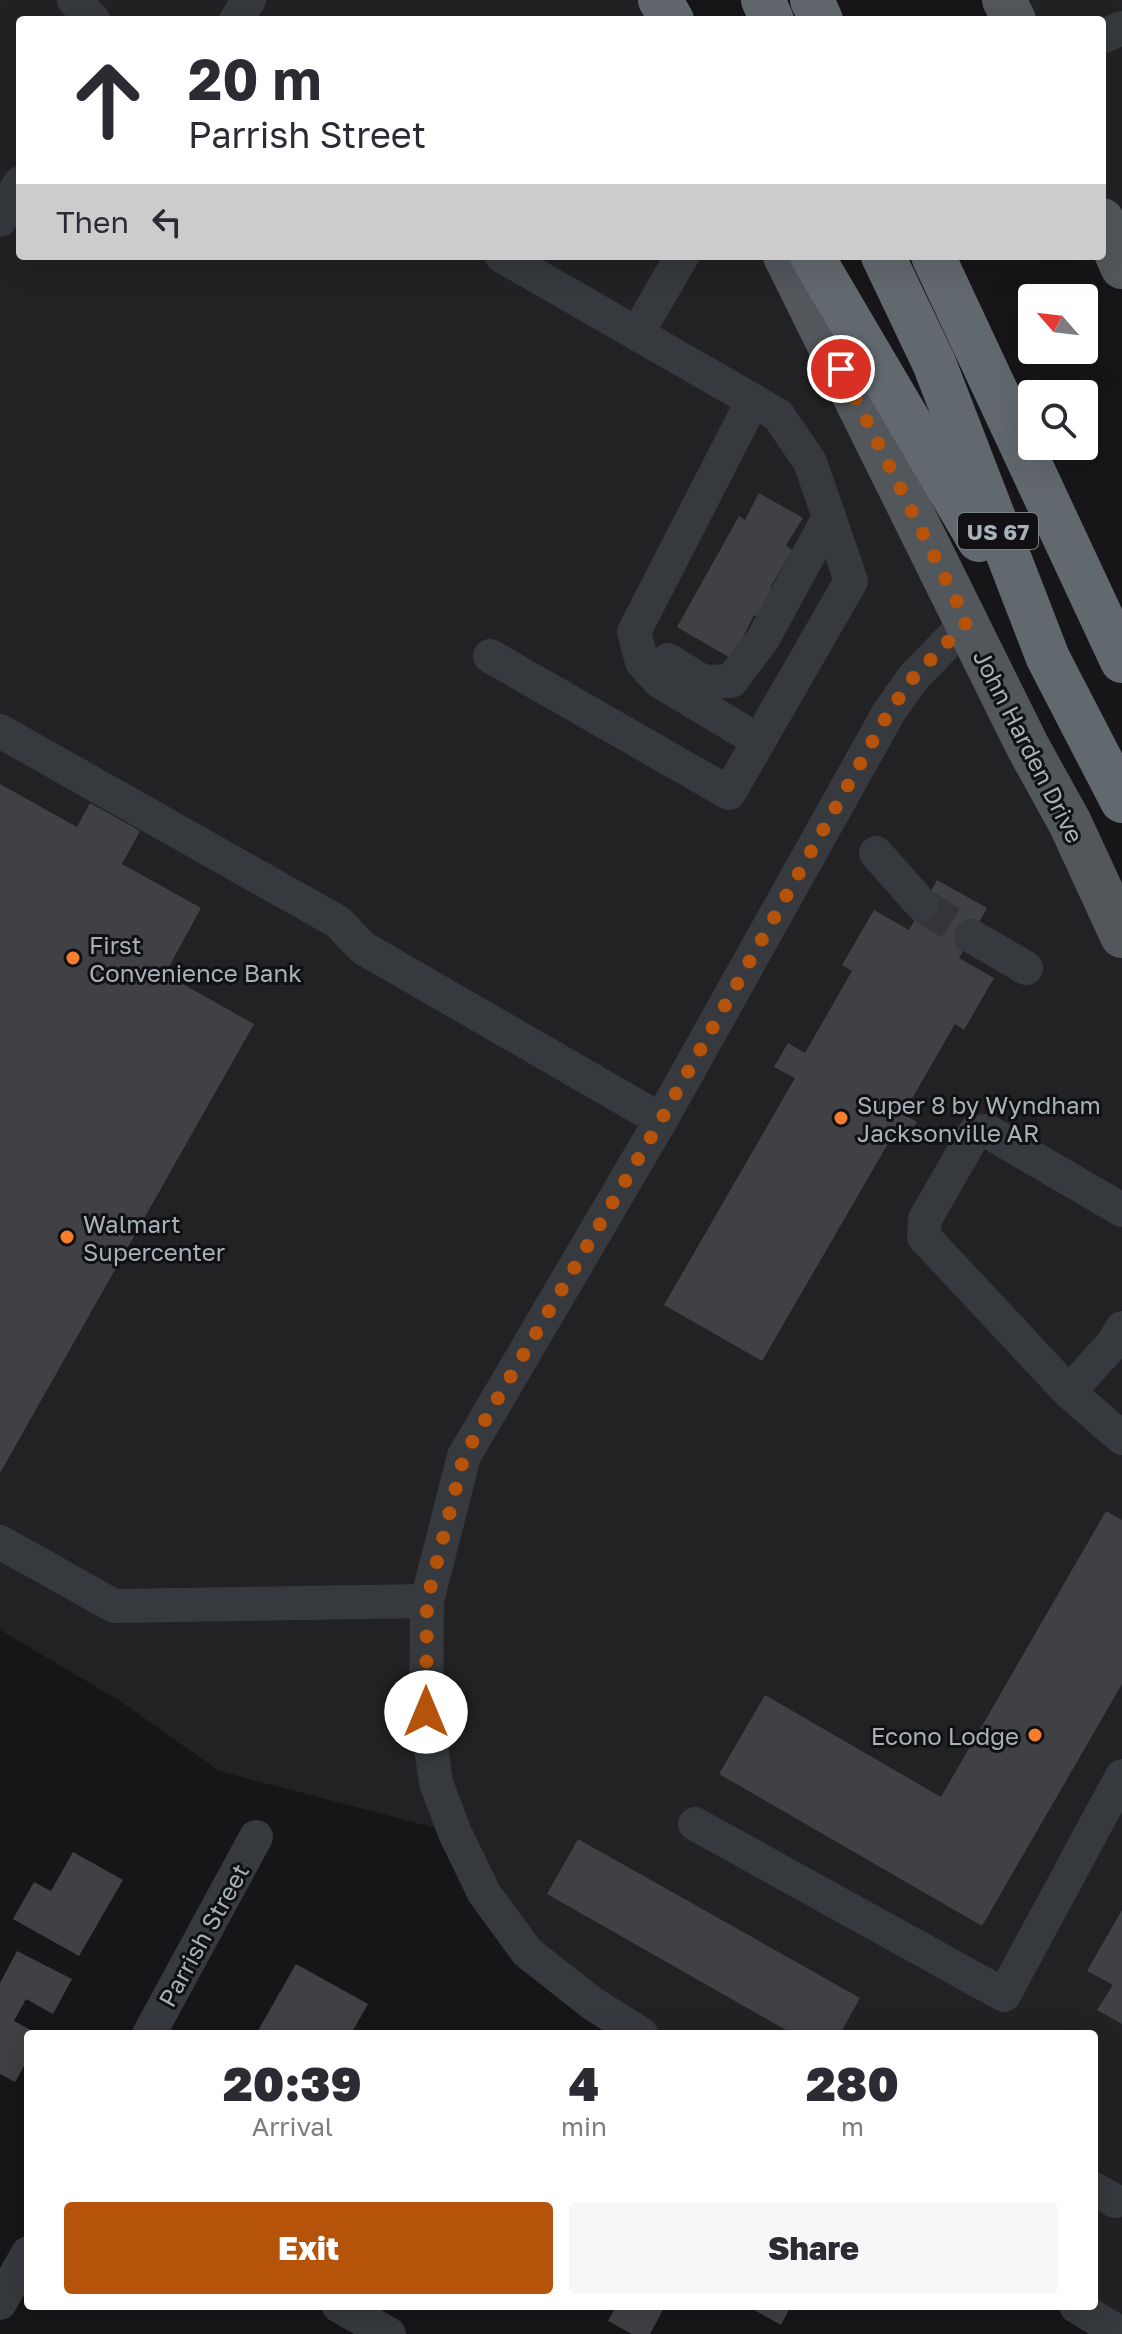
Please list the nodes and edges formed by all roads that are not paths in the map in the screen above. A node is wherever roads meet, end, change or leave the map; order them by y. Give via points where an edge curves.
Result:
1 (74, 0) edge
2 (89, 16) edge
3 (16, 190) edge
4 (0, 220) edge
5 (1106, 229) edge
6 (509, 260) edge
7 (680, 260) edge
8 (787, 260) edge
9 (814, 260) edge
10 (885, 260) edge
11 (935, 260) edge
12 (1122, 267) edge
13 (637, 334) junction
14 (752, 402) junction
15 (829, 517) junction
16 (967, 622) junction
17 (634, 632) junction
18 (490, 656) dead end
19 (1048, 658) junction
20 (1122, 661) edge
21 (0, 731) edge
22 (759, 741) junction
23 (1122, 801) edge
24 (876, 853) dead end
25 (922, 905) tunnel mouth
26 (971, 936) tunnel mouth
27 (1122, 936) edge
28 (1026, 968) dead end
29 (661, 1120) junction
30 (1122, 1210) edge
31 (1122, 1328) edge
32 (1069, 1392) junction
33 (1122, 1438) edge
34 (0, 1542) edge
35 (427, 1601) junction
36 (1122, 1776) edge
37 (695, 1824) dead end
38 (256, 1837) dead end
39 (151, 2030) edge
40 (635, 2030) edge
41 (24, 2260) edge
42 (0, 2303) edge
43 (346, 2310) edge
44 (1082, 2310) edge
45 (389, 2334) edge
46 (1121, 2334) edge

1 - 2 street
3 - 4 street
5 - 12 main road
6 - 13 street
7 - 13 street
8 - 16 main road, John Harden Drive
9 - 19 highway
10 - 19 highway, US 67 via 934,363
11 - 20 highway, US 67
13 - 14 street
14 - 15 street via 778,415 804,450
14 - 17 street
15 - 17 street via 763,639 731,681 703,682
15 - 22 street via 851,581
16 - 27 main road, John Harden Drive
16 - 29 street via 913,678 889,712
17 - 22 street via 642,662 659,681
18 - 22 street via 729,793
19 - 23 highway, US 67
21 - 29 street via 338,922 363,948
24 - 25 street
26 - 28 street
29 - 35 street via 464,1456
30 - 32 street via 987,1131 975,1132 925,1219 924,1237
31 - 32 street
32 - 33 street
34 - 35 street via 114,1606
35 - 40 street via 426,1712 436,1783 484,1893 527,1952
36 - 37 street via 1004,1995
38 - 39 street, Parrish Street
41 - 42 street
43 - 45 street
44 - 46 street

